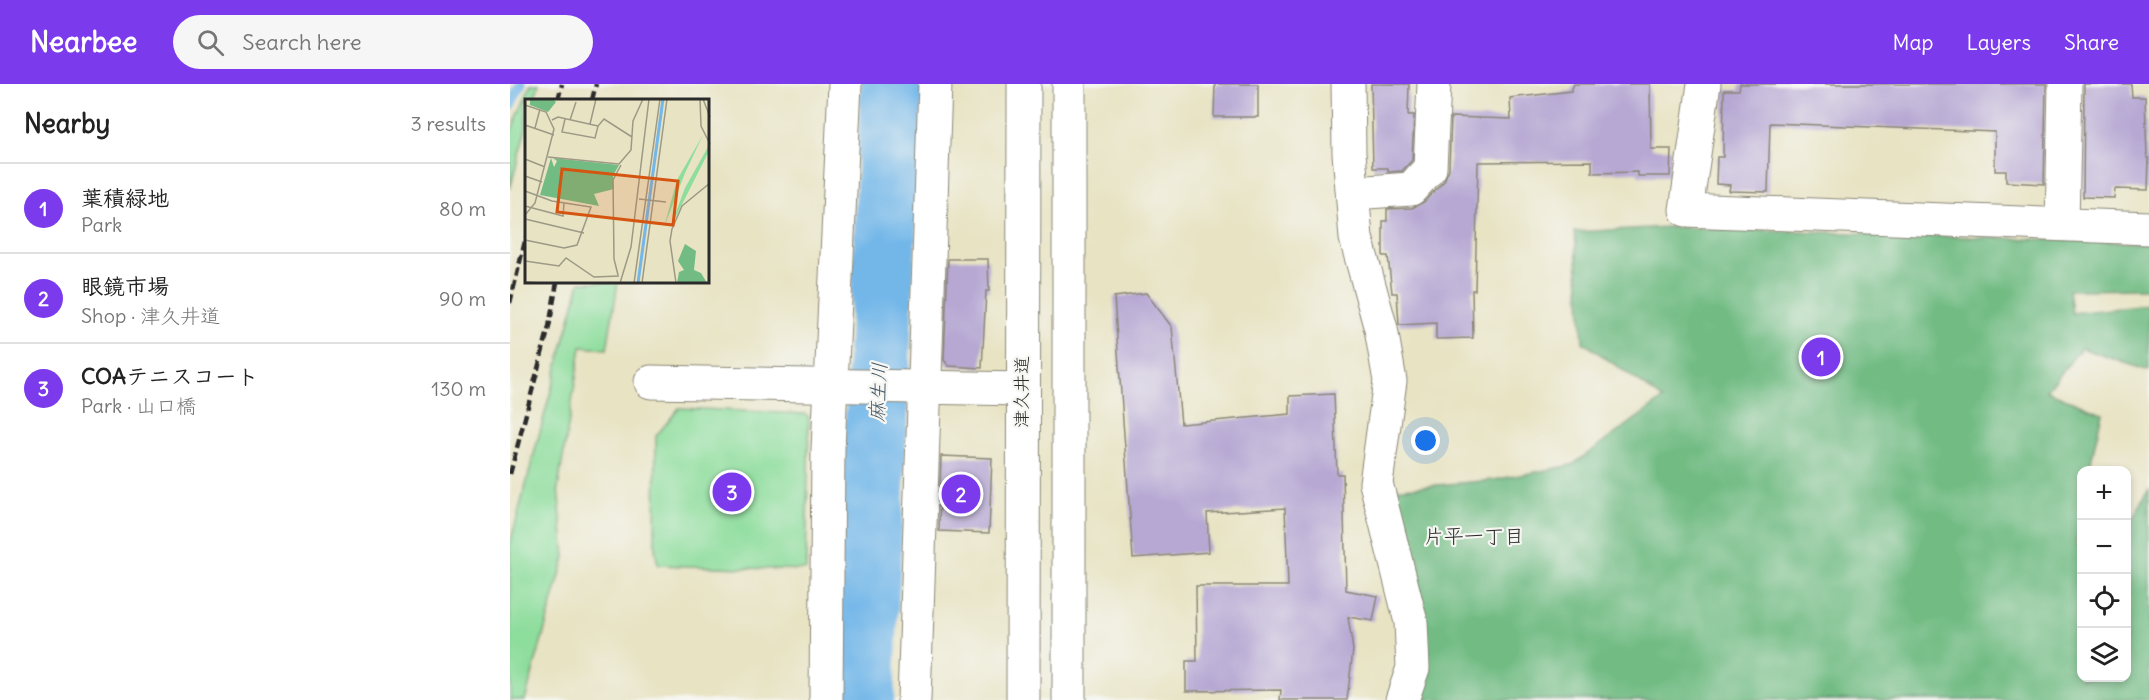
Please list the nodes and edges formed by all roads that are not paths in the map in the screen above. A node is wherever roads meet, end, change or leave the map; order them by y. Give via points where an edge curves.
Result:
1 (845, 84) edge
2 (935, 84) edge
3 (1024, 84) edge
4 (1069, 84) edge
5 (1348, 84) edge
6 (1434, 84) edge
7 (1704, 84) edge
8 (2065, 84) edge
9 (1353, 193) junction
10 (2062, 224) junction
11 (2149, 228) edge
12 (651, 382) dead end
13 (840, 385) junction
14 (916, 386) junction
15 (1022, 389) junction
16 (826, 700) edge
17 (914, 700) edge
18 (1023, 700) edge
19 (1069, 700) edge
20 (1402, 700) edge

1 - 13 street
2 - 14 street
3 - 15 street, 津久井道
4 - 19 street
5 - 9 street
6 - 9 street via 1430,168 1411,189
7 - 10 street via 1686,210
8 - 10 street
9 - 20 street via 1356,238 1390,381 1376,483 1411,622 1413,668
10 - 11 street
12 - 13 street
13 - 14 street
13 - 16 street via 828,449
14 - 15 street
14 - 17 street
15 - 18 street, 津久井道

